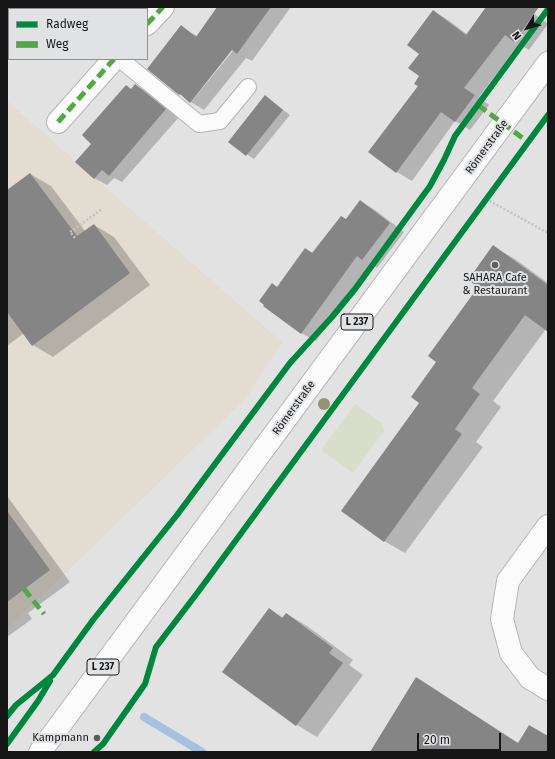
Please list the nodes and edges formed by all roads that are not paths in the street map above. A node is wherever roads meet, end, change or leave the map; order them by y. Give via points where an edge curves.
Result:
1 (163, 7) edge
2 (148, 23) edge
3 (113, 60) edge
4 (121, 60) edge
5 (548, 63) edge
6 (248, 87) dead end
7 (58, 122) dead end
8 (548, 526) edge
9 (548, 689) edge
10 (40, 752) edge

1 - 2 main road
3 - 7 main road
4 - 6 lane via 199,124 220,121
5 - 10 main road, Römerstraße / L 237
8 - 9 main road via 508,581 502,619 512,653 530,678

